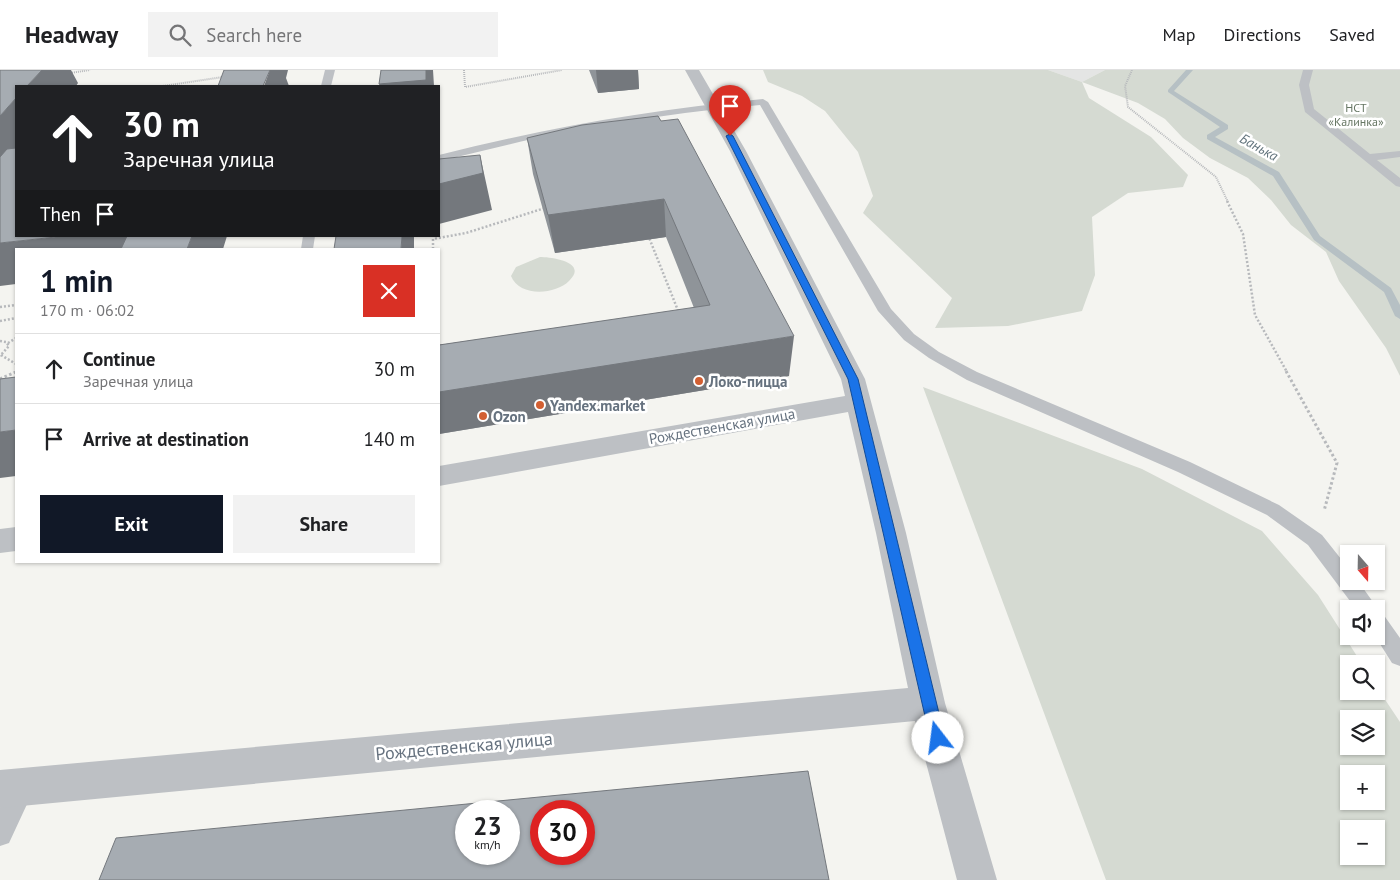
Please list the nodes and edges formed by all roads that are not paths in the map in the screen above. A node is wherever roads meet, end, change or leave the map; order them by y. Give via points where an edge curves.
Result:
1 (330, 70) edge
2 (692, 70) edge
3 (1308, 70) edge
4 (326, 85) edge
5 (712, 106) junction
6 (1400, 154) edge
7 (440, 158) edge
8 (1367, 158) junction
9 (1400, 184) edge
10 (858, 402) junction
11 (440, 476) edge
12 (15, 539) edge
13 (0, 541) edge
14 (1361, 600) edge
15 (1385, 634) edge
16 (1400, 656) edge
17 (928, 703) junction
18 (11, 788) edge
19 (0, 834) edge
20 (977, 880) edge

1 - 4 lane
2 - 5 street
3 - 8 lane via 1304,85 1310,110
5 - 7 lane via 612,120
5 - 10 street via 853,379
5 - 14 lane via 763,102 885,311 909,337 972,376 1184,467 1273,510 1315,540
6 - 8 lane
8 - 9 lane
10 - 11 street, Рождественская улица
10 - 17 street
12 - 13 street
15 - 16 lane
17 - 18 street, Рождественская улица
17 - 20 street
18 - 19 lane

